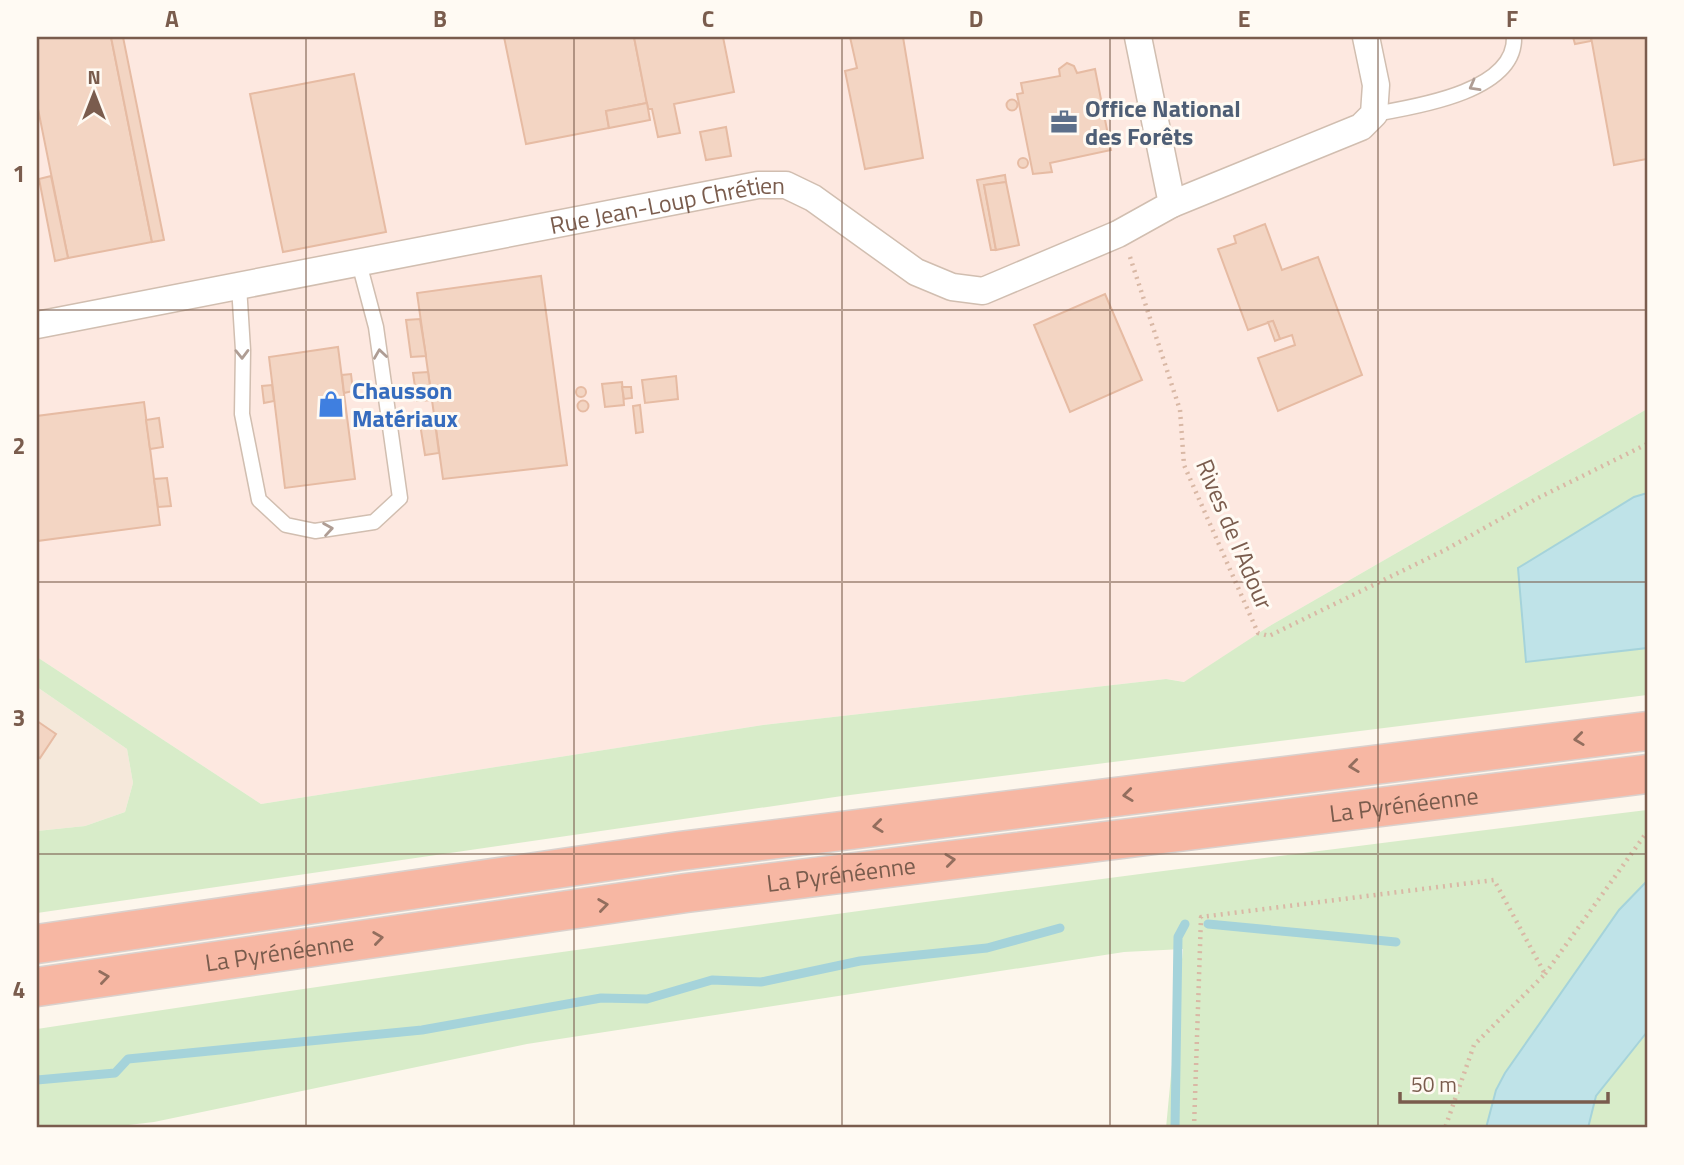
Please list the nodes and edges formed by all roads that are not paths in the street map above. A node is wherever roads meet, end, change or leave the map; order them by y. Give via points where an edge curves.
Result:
1 (1138, 37) edge
2 (1366, 37) edge
3 (1514, 37) edge
4 (1374, 114) junction
5 (1172, 204) junction
6 (359, 262) junction
7 (239, 286) junction
8 (37, 325) edge
9 (1647, 731) edge
10 (1647, 774) edge
11 (37, 944) edge
12 (37, 987) edge

1 - 5 street
2 - 4 street via 1376,85
3 -> 4 lane via 1507,61 1497,74 1460,94
4 - 5 street, Rue Jean-Loup Chrétien via 1361,127
5 - 6 street, Rue Jean-Loup Chrétien via 1118,234 983,291 952,287 916,272 813,198 786,185 758,185
6 - 7 street, Rue Jean-Loup Chrétien
7 -> 6 lane via 242,414 259,500 286,525 315,531 374,522 400,498 376,327
7 - 8 street, Rue Jean-Loup Chrétien
9 -> 11 highway, La Pyrénéenne via 680,851
12 -> 10 highway, La Pyrénéenne via 686,894

